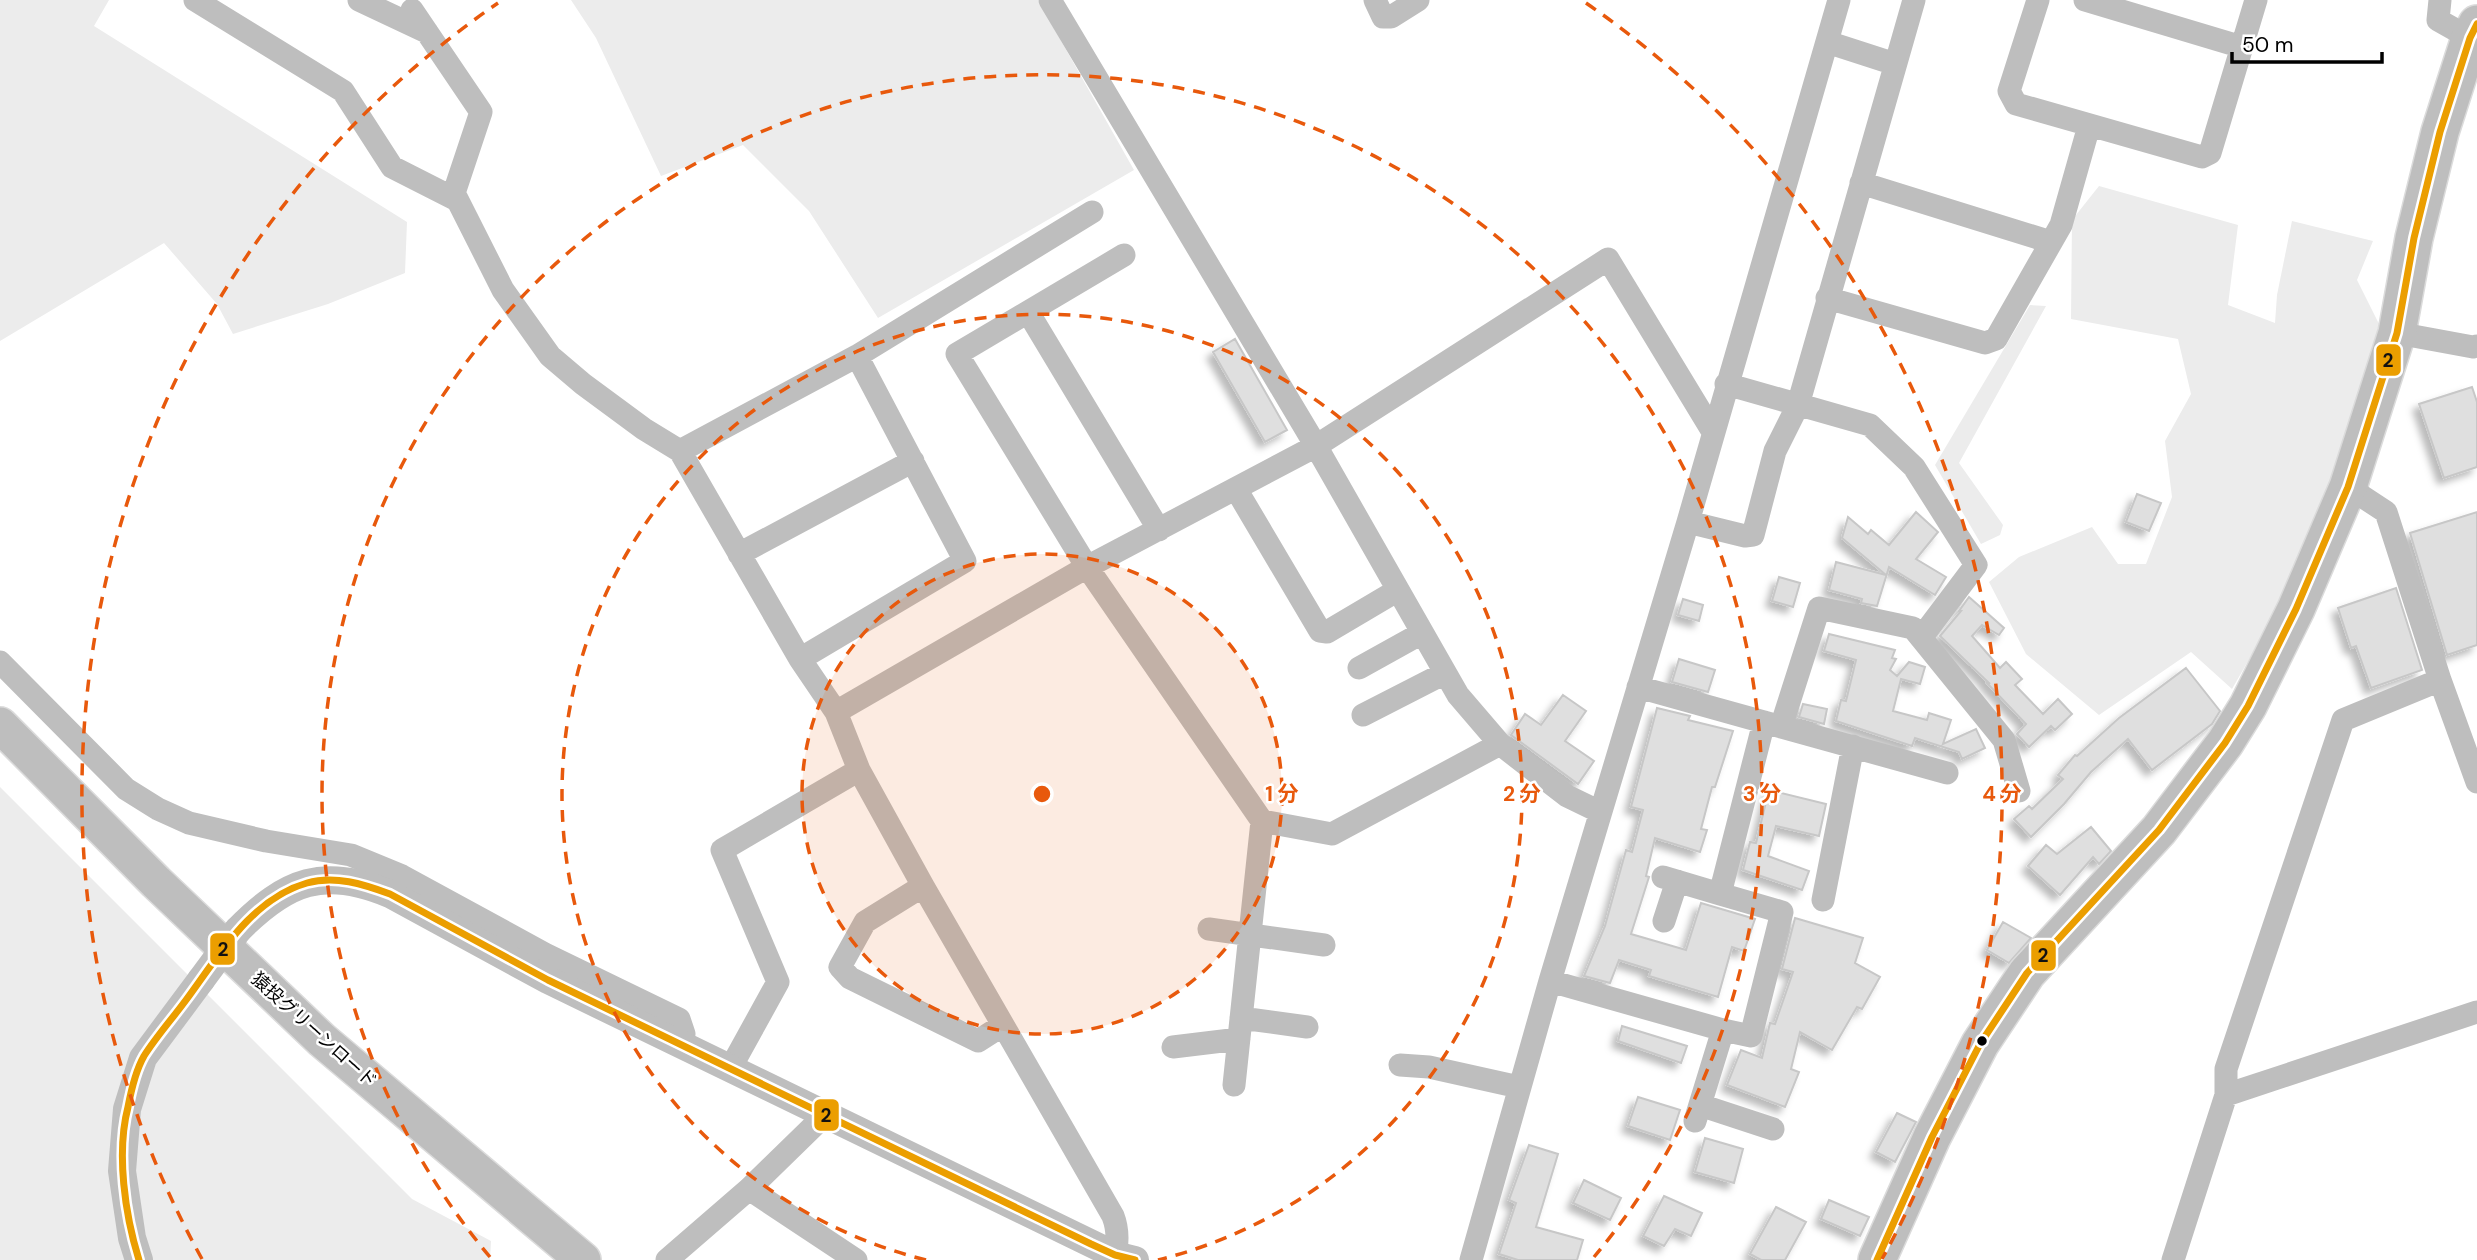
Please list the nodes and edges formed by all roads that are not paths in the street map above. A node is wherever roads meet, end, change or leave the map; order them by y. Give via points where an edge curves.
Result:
1 (195, 0) edge
2 (359, 0) edge
3 (1050, 0) edge
4 (1375, 0) edge
5 (1418, 0) edge
6 (1839, 0) edge
7 (1914, 0) edge
8 (2038, 0) edge
9 (2085, 0) edge
10 (2256, 0) edge
11 (2440, 0) edge
12 (412, 10) dead end
13 (2473, 31) edge
14 (427, 32) junction
15 (1827, 42) junction
16 (2242, 47) junction
17 (1895, 64) junction
18 (2088, 126) junction
19 (1861, 183) junction
20 (457, 200) junction
21 (1092, 212) dead end
22 (2051, 242) junction
23 (1124, 255) dead end
24 (1828, 298) junction
25 (1028, 312) junction
26 (2397, 333) junction
27 (2477, 346) edge
28 (857, 356) junction
29 (1726, 384) junction
30 (1798, 405) junction
31 (1713, 432) junction
32 (1316, 446) junction
33 (680, 451) junction
34 (913, 461) junction
35 (2348, 487) junction
36 (1236, 489) junction
37 (1688, 522) junction
38 (1159, 530) junction
39 (739, 554) junction
40 (1087, 567) junction
41 (1398, 590) junction
42 (1422, 633) junction
43 (1921, 638) junction
44 (800, 659) junction
45 (0, 662) edge
46 (1359, 668) dead end
47 (1445, 673) junction
48 (2440, 680) junction
49 (1638, 687) junction
50 (836, 712) junction
51 (1363, 715) dead end
52 (0, 725) edge
53 (1772, 725) junction
54 (1500, 744) junction
55 (1853, 746) junction
56 (859, 770) junction
57 (1947, 773) dead end
58 (2477, 782) edge
59 (2019, 791) dead end
60 (1600, 812) junction
61 (1262, 821) junction
62 (923, 886) junction
63 (1720, 894) junction
64 (1823, 900) dead end
65 (1664, 921) dead end
66 (1209, 929) dead end
67 (1250, 934) junction
68 (1324, 945) dead end
69 (1549, 981) junction
70 (2477, 1012) edge
71 (1003, 1025) junction
72 (1307, 1027) dead end
73 (1240, 1029) junction
74 (1723, 1030) junction
75 (679, 1043) junction
76 (1172, 1046) dead end
77 (1400, 1066) dead end
78 (730, 1069) junction
79 (1234, 1085) dead end
80 (1519, 1087) junction
81 (2226, 1095) junction
82 (826, 1114) junction
83 (1773, 1129) dead end
84 (749, 1189) junction
85 (1121, 1258) edge
86 (139, 1260) edge
87 (583, 1260) edge
88 (667, 1260) edge
89 (856, 1260) edge
90 (1471, 1260) edge
91 (1877, 1260) edge
92 (2173, 1260) edge

1 - 20 street via 343,91 392,167
2 - 14 street
3 - 32 street
4 - 5 street via 1383,17 1391,17
6 - 15 street
7 - 17 street
8 - 18 street via 2009,90 2016,104
9 - 16 street
10 - 16 street
11 - 13 street via 2438,20
12 - 14 street
13 - 26 highway via 2440,132
14 - 20 street via 481,112 454,193
15 - 17 street
15 - 29 street
16 - 18 street via 2210,153 2202,157
17 - 19 street
18 - 22 street via 2062,225
19 - 22 street
19 - 24 street
20 - 33 street via 503,290 550,356
21 - 28 street
22 - 24 street via 1996,339 1985,344
23 - 25 street
24 - 30 street
25 - 38 street
25 - 40 street via 957,354
26 - 27 street
26 - 35 highway
28 - 33 street
28 - 34 street
29 - 30 street
29 - 31 street
30 - 37 street via 1775,451 1753,535 1745,537
30 - 43 street via 1870,425 1914,467 1976,565
31 - 32 street via 1608,259
31 - 37 street
32 - 36 street
32 - 41 street
33 - 39 street
34 - 39 street
34 - 44 street via 965,561
35 - 48 street via 2386,512
35 - 91 highway via 2296,609 2225,743 2160,830 2027,973 1980,1044
36 - 38 street
36 - 41 street via 1320,631 1327,632
37 - 49 street
38 - 40 street
39 - 44 street
40 - 50 street
40 - 61 street
41 - 42 street
42 - 46 street
42 - 47 street
43 - 53 street via 1913,628 1819,608
43 - 59 street via 2004,740
44 - 50 street
45 - 75 street via 127,789 158,809 189,823 266,842 351,855 402,876 545,954 679,1019 684,1034
47 - 51 street
47 - 54 street
48 - 58 street
48 - 81 street via 2343,720 2226,1069
49 - 53 street
49 - 60 street
50 - 56 street
52 - 87 main road, 猿投グリーンロード via 322,1040
53 - 55 street
53 - 63 street
54 - 60 street via 1567,796
54 - 61 street via 1332,834
55 - 57 street
55 - 64 street
56 - 62 street
56 - 78 street via 722,850 778,982
60 - 69 street
61 - 67 street
62 - 71 street
62 - 71 street via 866,922 840,967 850,978 978,1041
63 - 65 street via 1670,879
63 - 74 street via 1783,912 1751,1036
66 - 67 street
67 - 68 street
67 - 73 street
69 - 74 street
69 - 80 street
70 - 81 street
71 - 85 street via 1113,1216
72 - 73 street
73 - 76 street
73 - 79 street
74 - 83 street via 1698,1113
75 - 78 street
75 - 86 street, bridge via 368,885 313,881 293,888 275,896 238,930 143,1058 127,1109 122,1171
77 - 80 street via 1429,1067
78 - 82 street
80 - 90 street
81 - 92 street
82 - 84 street
82 - 85 street
84 - 88 street
84 - 89 street

